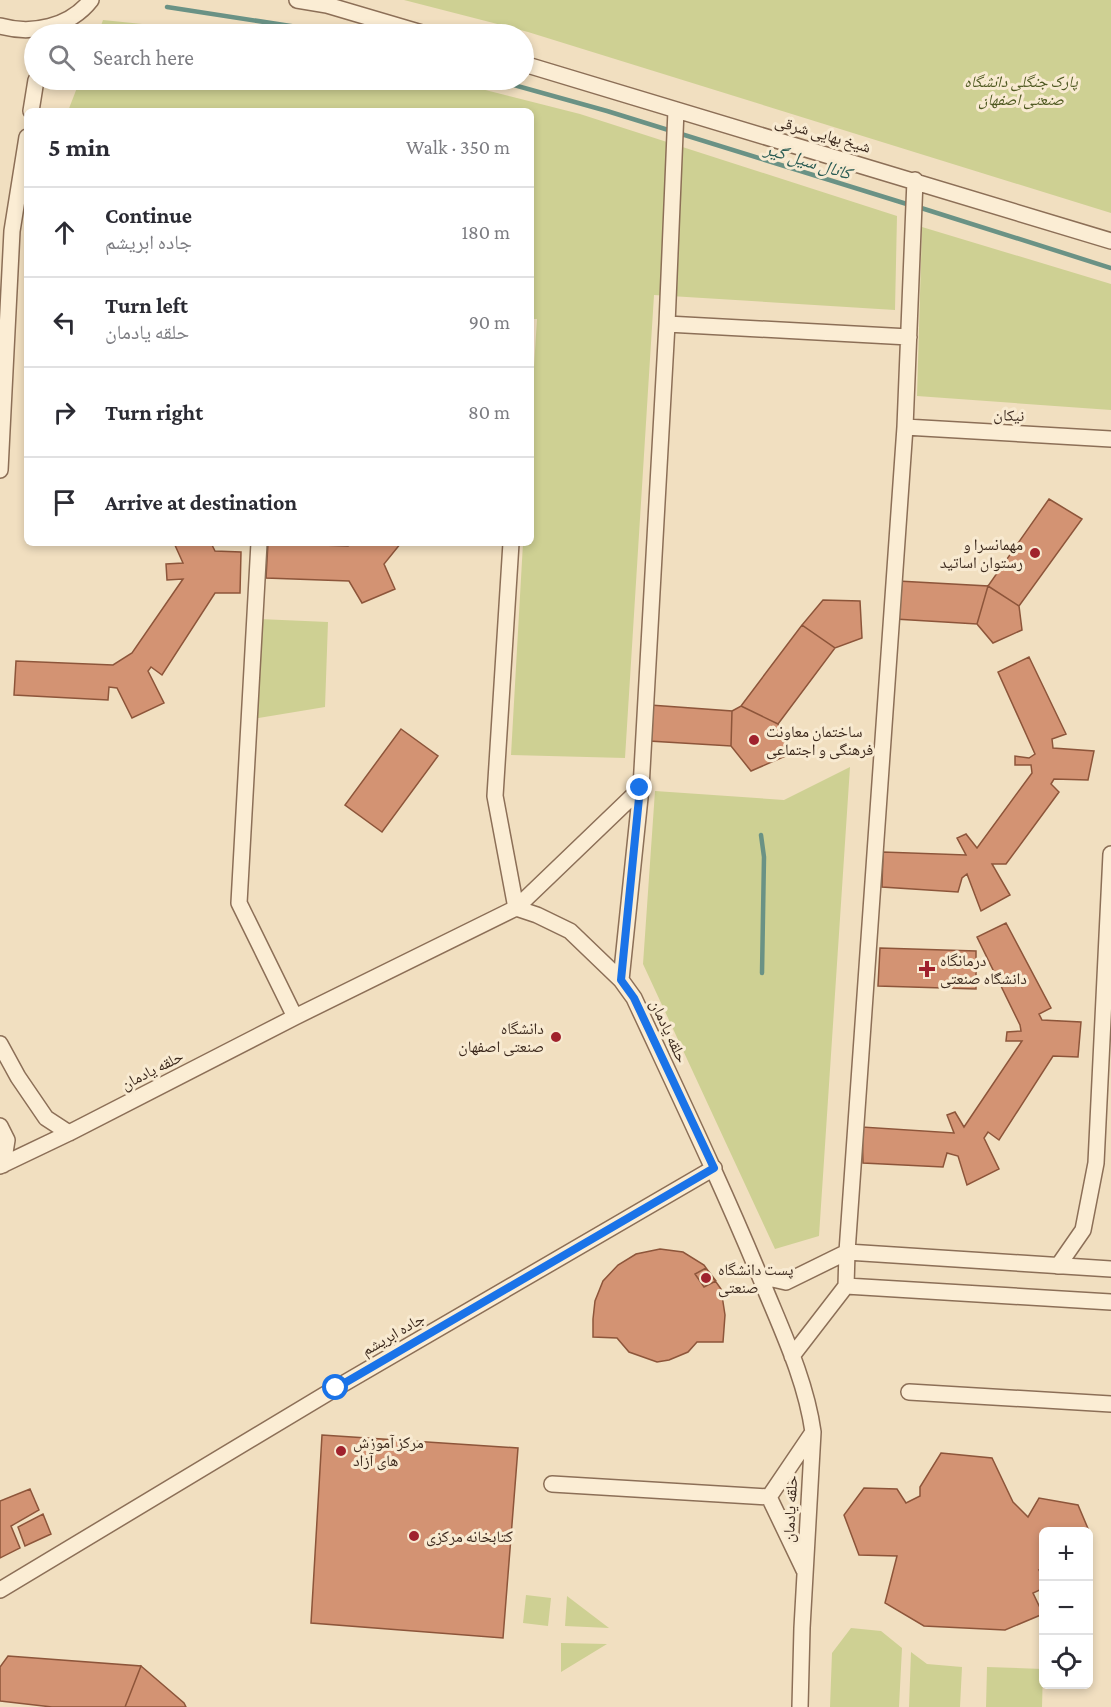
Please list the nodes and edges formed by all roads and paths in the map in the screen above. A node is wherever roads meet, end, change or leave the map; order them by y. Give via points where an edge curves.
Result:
1 (91, 0) edge
2 (297, 0) edge
3 (64, 24) edge
4 (391, 24) edge
5 (0, 26) edge
6 (24, 30) edge
7 (534, 67) edge
8 (34, 90) edge
9 (31, 108) edge
10 (676, 110) junction
11 (24, 156) edge
12 (915, 180) junction
13 (1111, 241) edge
14 (668, 324) junction
15 (909, 337) junction
16 (905, 427) junction
17 (1111, 439) edge
18 (0, 470) edge
19 (259, 546) edge
20 (511, 546) edge
21 (640, 788) junction
22 (1111, 854) edge
23 (516, 908) junction
24 (621, 980) junction
25 (295, 1017) junction
26 (0, 1044) edge
27 (0, 1126) edge
28 (69, 1133) junction
29 (1104, 1134) edge
30 (2, 1166) edge
31 (714, 1168) junction
32 (847, 1252) junction
33 (1058, 1266) junction
34 (1111, 1269) edge
35 (760, 1276) junction
36 (846, 1286) junction
37 (1111, 1302) edge
38 (792, 1356) junction
39 (909, 1392) dead end
40 (1111, 1404) edge
41 (813, 1432) junction
42 (552, 1484) dead end
43 (770, 1497) junction
44 (805, 1572) junction
45 (0, 1590) edge
46 (800, 1707) edge

1 - 3 street
2 - 4 street
5 - 6 street
7 - 10 street, شیخ بهایی شرقی
8 - 9 street
10 - 12 street, شیخ بهایی شرقی
10 - 14 street
11 - 18 street via 12,231
12 - 13 street, شیخ بهایی شرقی
12 - 15 street
14 - 15 street
14 - 21 street
15 - 16 street
16 - 17 street, نیکان
16 - 32 street
19 - 25 street via 239,903
20 - 23 street via 495,796
21 - 23 street
21 - 24 street
22 - 29 street
23 - 24 street, حلقه یادمان via 570,931
23 - 25 street, حلقه یادمان
24 - 31 street, حلقه یادمان via 634,998
25 - 28 street, حلقه یادمان
26 - 28 street via 46,1118
27 - 30 street via 7,1140
28 - 30 street, حلقه یادمان
29 - 33 street via 1083,1230
31 - 35 street, حلقه یادمان
31 - 45 street, جاده ابریشم
32 - 33 street
32 - 35 street via 786,1282
32 - 36 street
33 - 34 street
35 - 38 street, حلقه یادمان
36 - 37 street
36 - 38 street
38 - 41 street, حلقه یادمان
39 - 40 street
41 - 43 street
41 - 44 street, حلقه یادمان
42 - 43 street
43 - 44 street
44 - 46 street, حلقه یادمان

